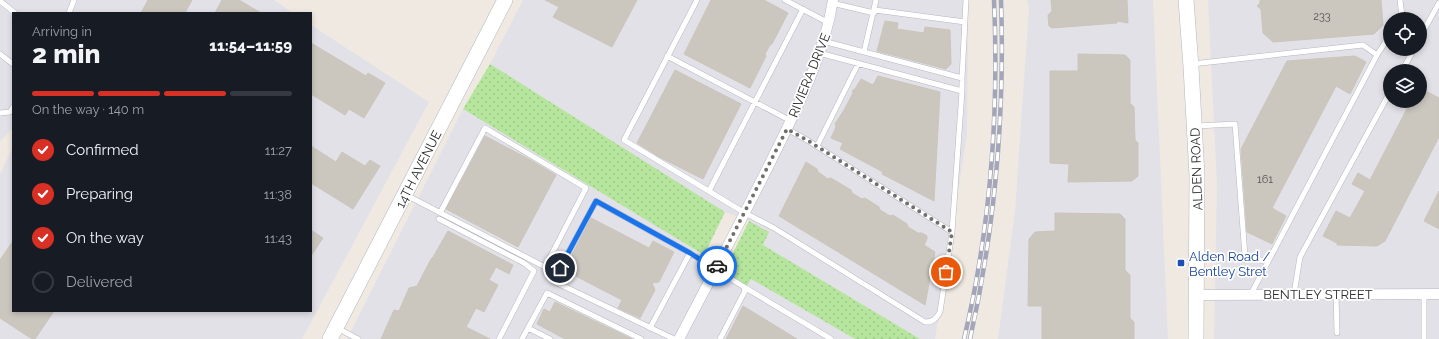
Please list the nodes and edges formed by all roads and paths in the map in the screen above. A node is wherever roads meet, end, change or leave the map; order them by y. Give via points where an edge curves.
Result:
1 (74, 0) edge
2 (505, 0) edge
3 (697, 0) edge
4 (785, 0) edge
5 (876, 0) edge
6 (966, 0) edge
7 (1186, 0) edge
8 (1400, 0) edge
9 (0, 1) edge
10 (833, 2) edge
11 (1439, 2) edge
12 (803, 9) junction
13 (14, 12) edge
14 (69, 12) edge
15 (874, 12) junction
16 (1402, 12) edge
17 (965, 22) junction
18 (829, 23) junction
19 (1427, 24) edge
20 (823, 41) junction
21 (1383, 45) edge
22 (819, 52) junction
23 (864, 52) junction
24 (0, 54) edge
25 (1377, 54) junction
26 (667, 56) junction
27 (12, 63) edge
28 (858, 64) junction
29 (1191, 64) junction
30 (962, 78) junction
31 (962, 91) junction
32 (755, 102) junction
33 (1383, 105) edge
34 (12, 109) edge
35 (0, 113) edge
36 (789, 125) junction
37 (1194, 126) junction
38 (817, 146) junction
39 (708, 191) junction
40 (405, 194) junction
41 (440, 213) junction
42 (745, 213) junction
43 (439, 219) dead end
44 (952, 232) junction
45 (690, 253) junction
46 (1268, 262) junction
47 (715, 269) junction
48 (744, 287) junction
49 (1251, 294) junction
50 (1294, 294) junction
51 (1336, 294) junction
52 (1424, 294) junction
53 (1439, 294) edge
54 (1197, 295) junction
55 (528, 328) junction
56 (650, 328) junction
57 (333, 333) edge
58 (1337, 333) dead end
59 (358, 339) edge
60 (499, 339) edge
61 (522, 339) edge
62 (550, 339) edge
63 (641, 339) edge
64 (674, 339) edge
65 (678, 339) edge
66 (720, 339) edge
67 (831, 339) edge
68 (1196, 339) edge
69 (1424, 339) edge

1 - 14 lane
2 - 40 main road, 14TH AVENUE
3 - 26 lane
4 - 12 lane
5 - 15 lane
6 - 17 lane
7 - 29 main road, ALDEN ROAD
8 - 16 lane
9 - 13 lane
10 - 15 lane
10 - 18 street, RIVIERA DRIVE
11 - 19 lane
12 - 18 lane
12 - 32 lane
15 - 17 lane
15 - 23 lane
17 - 30 lane
18 - 20 street, RIVIERA DRIVE
20 - 22 street, RIVIERA DRIVE
20 - 23 lane
21 - 25 lane
22 - 28 lane
22 - 36 street, RIVIERA DRIVE
23 - 30 lane
24 - 27 lane
25 - 29 lane via 1363,45
25 - 46 lane
26 - 32 lane
26 - 39 lane via 624,140
28 - 31 lane
28 - 38 lane
29 - 37 main road, ALDEN ROAD
30 - 31 lane
31 - 44 lane
32 - 36 lane
32 - 39 lane
33 - 50 lane via 1300,257
34 - 35 lane via 10,112
36 - 38 lane
36 - 42 street, RIVIERA DRIVE
37 - 46 lane via 1235,124 1245,256
37 - 54 main road, ALDEN ROAD via 1197,176
38 - 44 lane
39 - 42 lane
40 - 41 lane
40 - 57 main road, 14TH AVENUE
41 - 41 lane via 545,267 586,188 485,128
42 - 44 lane via 774,228 925,322 936,319 940,312
42 - 47 street, RIVIERA DRIVE
43 - 60 lane via 524,263 534,271
45 - 47 lane
45 - 56 lane
45 - 56 lane via 596,201 553,281
46 - 49 lane
47 - 48 lane
47 - 65 street, RIVIERA DRIVE
48 - 66 lane via 745,291
48 - 67 lane
49 - 50 street, BENTLEY STREET
49 - 54 street, BENTLEY STREET
50 - 51 street, BENTLEY STREET
51 - 52 street, BENTLEY STREET
51 - 58 lane
52 - 53 street, BENTLEY STREET
52 - 69 lane
54 - 68 main road, ALDEN ROAD
55 - 61 lane
55 - 62 lane
55 - 63 lane via 547,293
56 - 64 lane
57 - 59 lane

